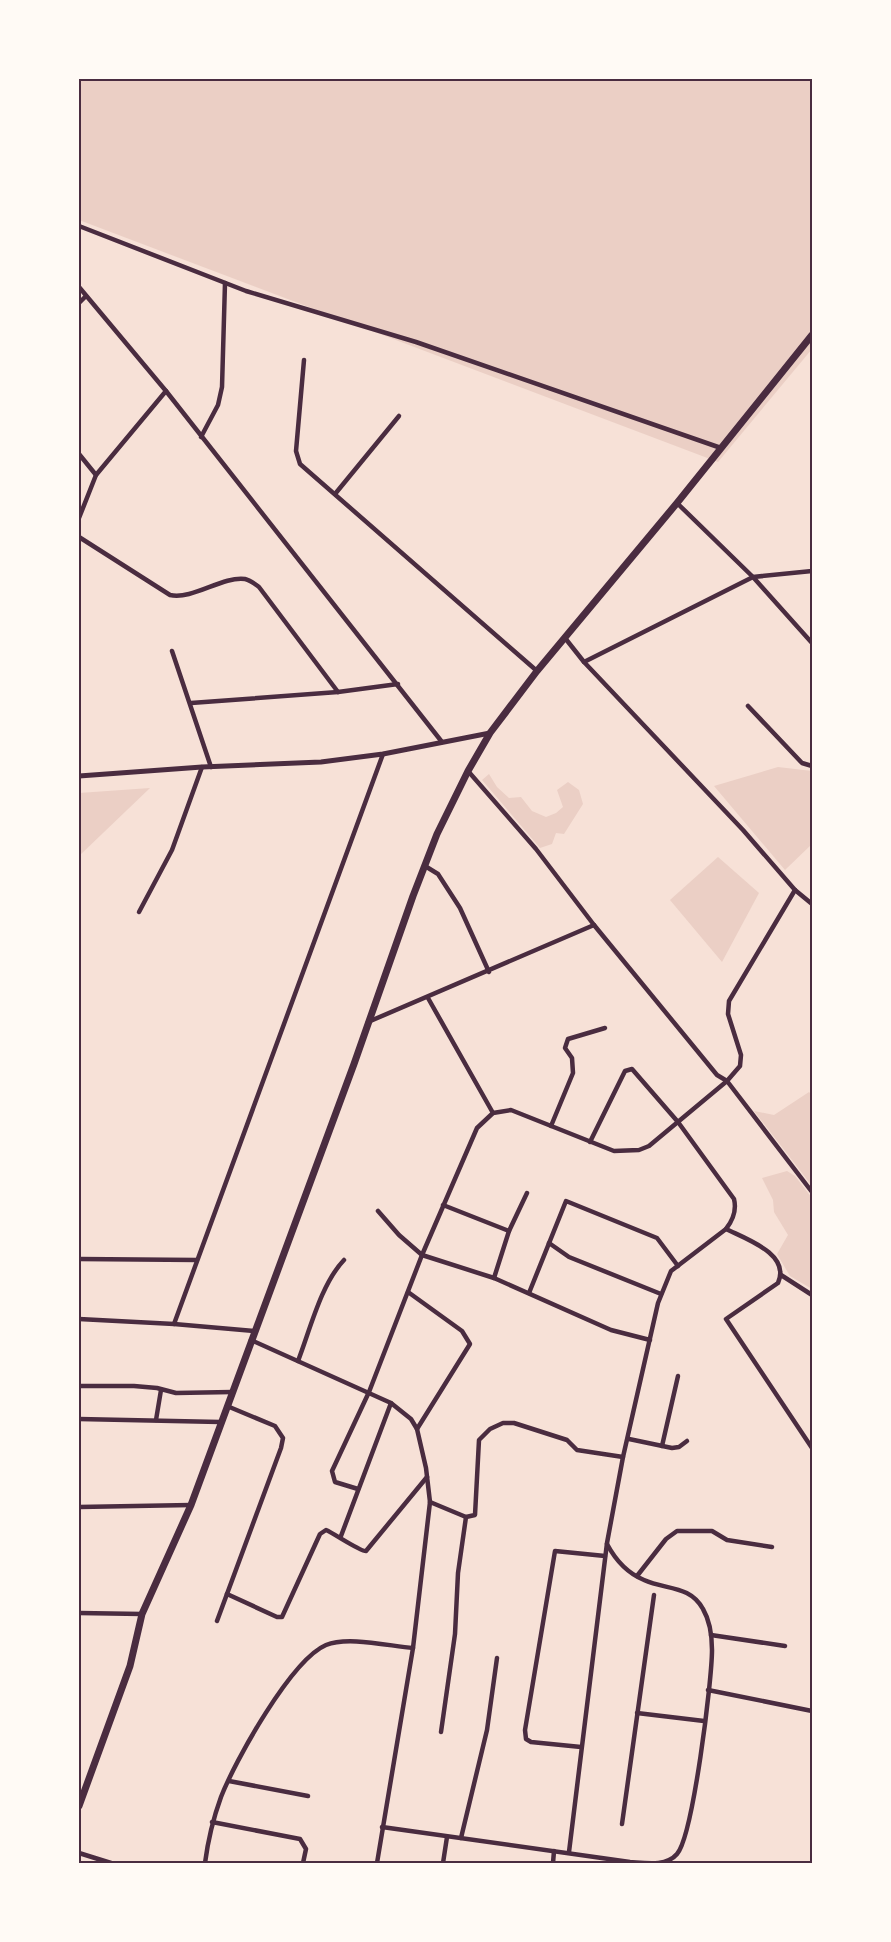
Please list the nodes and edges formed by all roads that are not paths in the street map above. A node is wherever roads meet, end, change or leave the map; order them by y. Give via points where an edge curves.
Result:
1 (79, 226) edge
2 (225, 283) junction
3 (79, 287) edge
4 (86, 296) junction
5 (79, 303) edge
6 (812, 335) edge
7 (304, 360) dead end
8 (166, 391) junction
9 (399, 416) dead end
10 (201, 437) junction
11 (721, 448) junction
12 (79, 454) edge
13 (96, 475) junction
14 (336, 494) junction
15 (677, 503) junction
16 (79, 518) edge
17 (79, 536) edge
18 (812, 571) edge
19 (753, 577) junction
20 (565, 638) junction
21 (812, 643) edge
22 (172, 651) dead end
23 (584, 662) junction
24 (537, 671) junction
25 (398, 684) junction
26 (338, 692) junction
27 (191, 703) junction
28 (748, 706) dead end
29 (490, 733) junction
30 (442, 742) junction
31 (383, 754) junction
32 (812, 766) edge
33 (202, 767) junction
34 (211, 767) junction
35 (468, 771) junction
36 (79, 776) edge
37 (425, 866) junction
38 (795, 890) junction
39 (812, 904) edge
40 (138, 912) dead end
41 (594, 925) junction
42 (489, 972) junction
43 (428, 998) junction
44 (366, 1023) junction
45 (605, 1028) dead end
46 (728, 1081) junction
47 (493, 1113) junction
48 (678, 1122) junction
49 (551, 1126) junction
50 (590, 1142) junction
51 (812, 1192) edge
52 (527, 1193) dead end
53 (443, 1205) junction
54 (378, 1211) dead end
55 (726, 1229) junction
56 (509, 1230) junction
57 (549, 1243) junction
58 (422, 1255) junction
59 (79, 1259) edge
60 (197, 1260) junction
61 (344, 1260) dead end
62 (678, 1266) junction
63 (781, 1275) junction
64 (494, 1278) junction
65 (408, 1292) junction
66 (529, 1293) junction
67 (661, 1294) junction
68 (812, 1295) edge
69 (79, 1319) edge
70 (174, 1324) junction
71 (254, 1331) junction
72 (251, 1340) junction
73 (650, 1340) junction
74 (298, 1361) junction
75 (678, 1376) dead end
76 (79, 1386) edge
77 (161, 1390) junction
78 (232, 1392) junction
79 (369, 1392) junction
80 (391, 1403) junction
81 (227, 1406) junction
82 (79, 1419) edge
83 (156, 1420) junction
84 (220, 1422) junction
85 (417, 1429) junction
86 (629, 1439) junction
87 (687, 1441) dead end
88 (662, 1446) junction
89 (812, 1448) edge
90 (623, 1457) junction
91 (427, 1477) junction
92 (358, 1489) junction
93 (430, 1502) junction
94 (191, 1505) junction
95 (79, 1507) edge
96 (466, 1517) junction
97 (341, 1536) junction
98 (607, 1543) junction
99 (772, 1547) dead end
100 (605, 1556) junction
101 (637, 1576) junction
102 (227, 1594) junction
103 (654, 1595) dead end
104 (79, 1613) edge
105 (142, 1614) junction
106 (217, 1621) dead end
107 (711, 1635) junction
108 (784, 1646) dead end
109 (412, 1648) junction
110 (496, 1658) dead end
111 (708, 1690) junction
112 (812, 1711) edge
113 (637, 1713) junction
114 (704, 1721) junction
115 (441, 1732) dead end
116 (581, 1747) junction
117 (229, 1780) junction
118 (308, 1796) dead end
119 (79, 1806) edge
120 (212, 1822) junction
121 (622, 1824) dead end
122 (382, 1827) junction
123 (447, 1837) junction
124 (461, 1838) junction
125 (554, 1851) junction
126 (569, 1852) junction
127 (79, 1853) edge
128 (111, 1863) edge
129 (204, 1863) edge
130 (303, 1863) edge
131 (377, 1863) edge
132 (443, 1863) edge
133 (553, 1863) edge
134 (630, 1863) edge

1 - 2 street
2 - 10 street via 222,387 218,405
2 - 11 street via 416,342
3 - 4 street
4 - 5 street
4 - 8 street
6 - 11 highway
7 - 14 street via 296,459
8 - 10 street
8 - 13 street
9 - 14 street
10 - 25 street
11 - 15 highway
12 - 13 street
13 - 16 street
14 - 24 street
15 - 19 street
15 - 20 highway
17 - 26 street via 170,595 184,595 237,580 251,582 259,587
18 - 19 street
19 - 21 street
19 - 23 street
20 - 23 street
20 - 24 highway
22 - 27 street
23 - 38 street via 743,830
24 - 29 highway
25 - 26 street
25 - 30 street
26 - 27 street
27 - 34 street
28 - 32 street via 802,764
29 - 30 street
29 - 35 highway
30 - 31 street
31 - 34 street via 321,762
31 - 60 street
33 - 34 street
33 - 36 street
33 - 40 street via 172,850
35 - 37 highway
35 - 41 street via 530,842
37 - 42 street via 438,874 460,908
37 - 44 highway
38 - 39 street
38 - 46 street via 729,1001 728,1014 741,1055 740,1066
41 - 42 street
41 - 46 street via 717,1075
42 - 43 street
43 - 44 street
43 - 47 street
44 - 71 highway via 354,1064
45 - 49 street via 568,1039 565,1048 572,1058 574,1073
46 - 48 street
46 - 51 street
47 - 49 street via 511,1110
47 - 53 street via 473,1134
48 - 50 street via 649,1146 639,1150 614,1151
48 - 50 street via 635,1071 628,1069
48 - 55 street via 734,1199 735,1212
49 - 50 street
52 - 56 street
53 - 56 street
53 - 58 street
54 - 58 street
55 - 62 street
55 - 63 street via 768,1252 777,1260
56 - 64 street
57 - 62 street via 566,1201 657,1238
57 - 66 street
57 - 67 street via 569,1257
58 - 64 street
58 - 65 street
59 - 60 street
60 - 70 street
61 - 74 street via 328,1284
62 - 67 street via 667,1278
63 - 68 street
63 - 89 street via 778,1283 726,1319
64 - 66 street
65 - 79 street
65 - 85 street via 462,1331 470,1344
66 - 73 street via 611,1330
67 - 73 street
69 - 70 street
70 - 71 street
71 - 72 highway
72 - 74 street
72 - 78 highway
73 - 86 street
74 - 79 street
75 - 88 street
76 - 77 street via 134,1386
77 - 78 street via 176,1393
77 - 83 street
78 - 81 highway
79 - 80 street
79 - 92 street via 332,1471 335,1482
80 - 85 street via 411,1419
80 - 92 street
81 - 84 highway
81 - 102 street via 275,1426 283,1438
82 - 83 street
83 - 84 street
84 - 94 highway
85 - 91 street
86 - 88 street
86 - 90 street
87 - 88 street via 678,1447
90 - 96 street via 577,1450 567,1440 514,1423 503,1423 490,1429 479,1440 477,1509 475,1515
90 - 98 street
91 - 93 street
91 - 97 street via 366,1551 361,1551
92 - 97 street
93 - 96 street
93 - 109 street
94 - 95 street
94 - 105 highway
96 - 115 street via 458,1574 455,1634
97 - 102 street via 326,1530 317,1538 282,1617
98 - 100 street
98 - 101 street via 623,1567
99 - 101 street via 727,1540 712,1531 677,1531 666,1539
100 - 116 street
100 - 116 street via 554,1551 525,1730 526,1739 531,1742
101 - 107 street via 685,1591 703,1609
102 - 106 street
103 - 113 street
104 - 105 street
105 - 119 highway via 130,1666
107 - 108 street
107 - 111 street
109 - 117 street via 356,1642 324,1646 304,1662 275,1699
109 - 122 street
110 - 124 street via 486,1730
111 - 112 street
111 - 114 street
113 - 114 street
113 - 121 street
114 - 134 street via 683,1845 667,1861
116 - 126 street
117 - 118 street
117 - 120 street
120 - 129 street
120 - 130 street via 300,1840 306,1849
122 - 123 street
122 - 131 street
123 - 124 street
123 - 132 street
124 - 125 street
125 - 126 street
125 - 133 street
126 - 134 street
127 - 128 street

